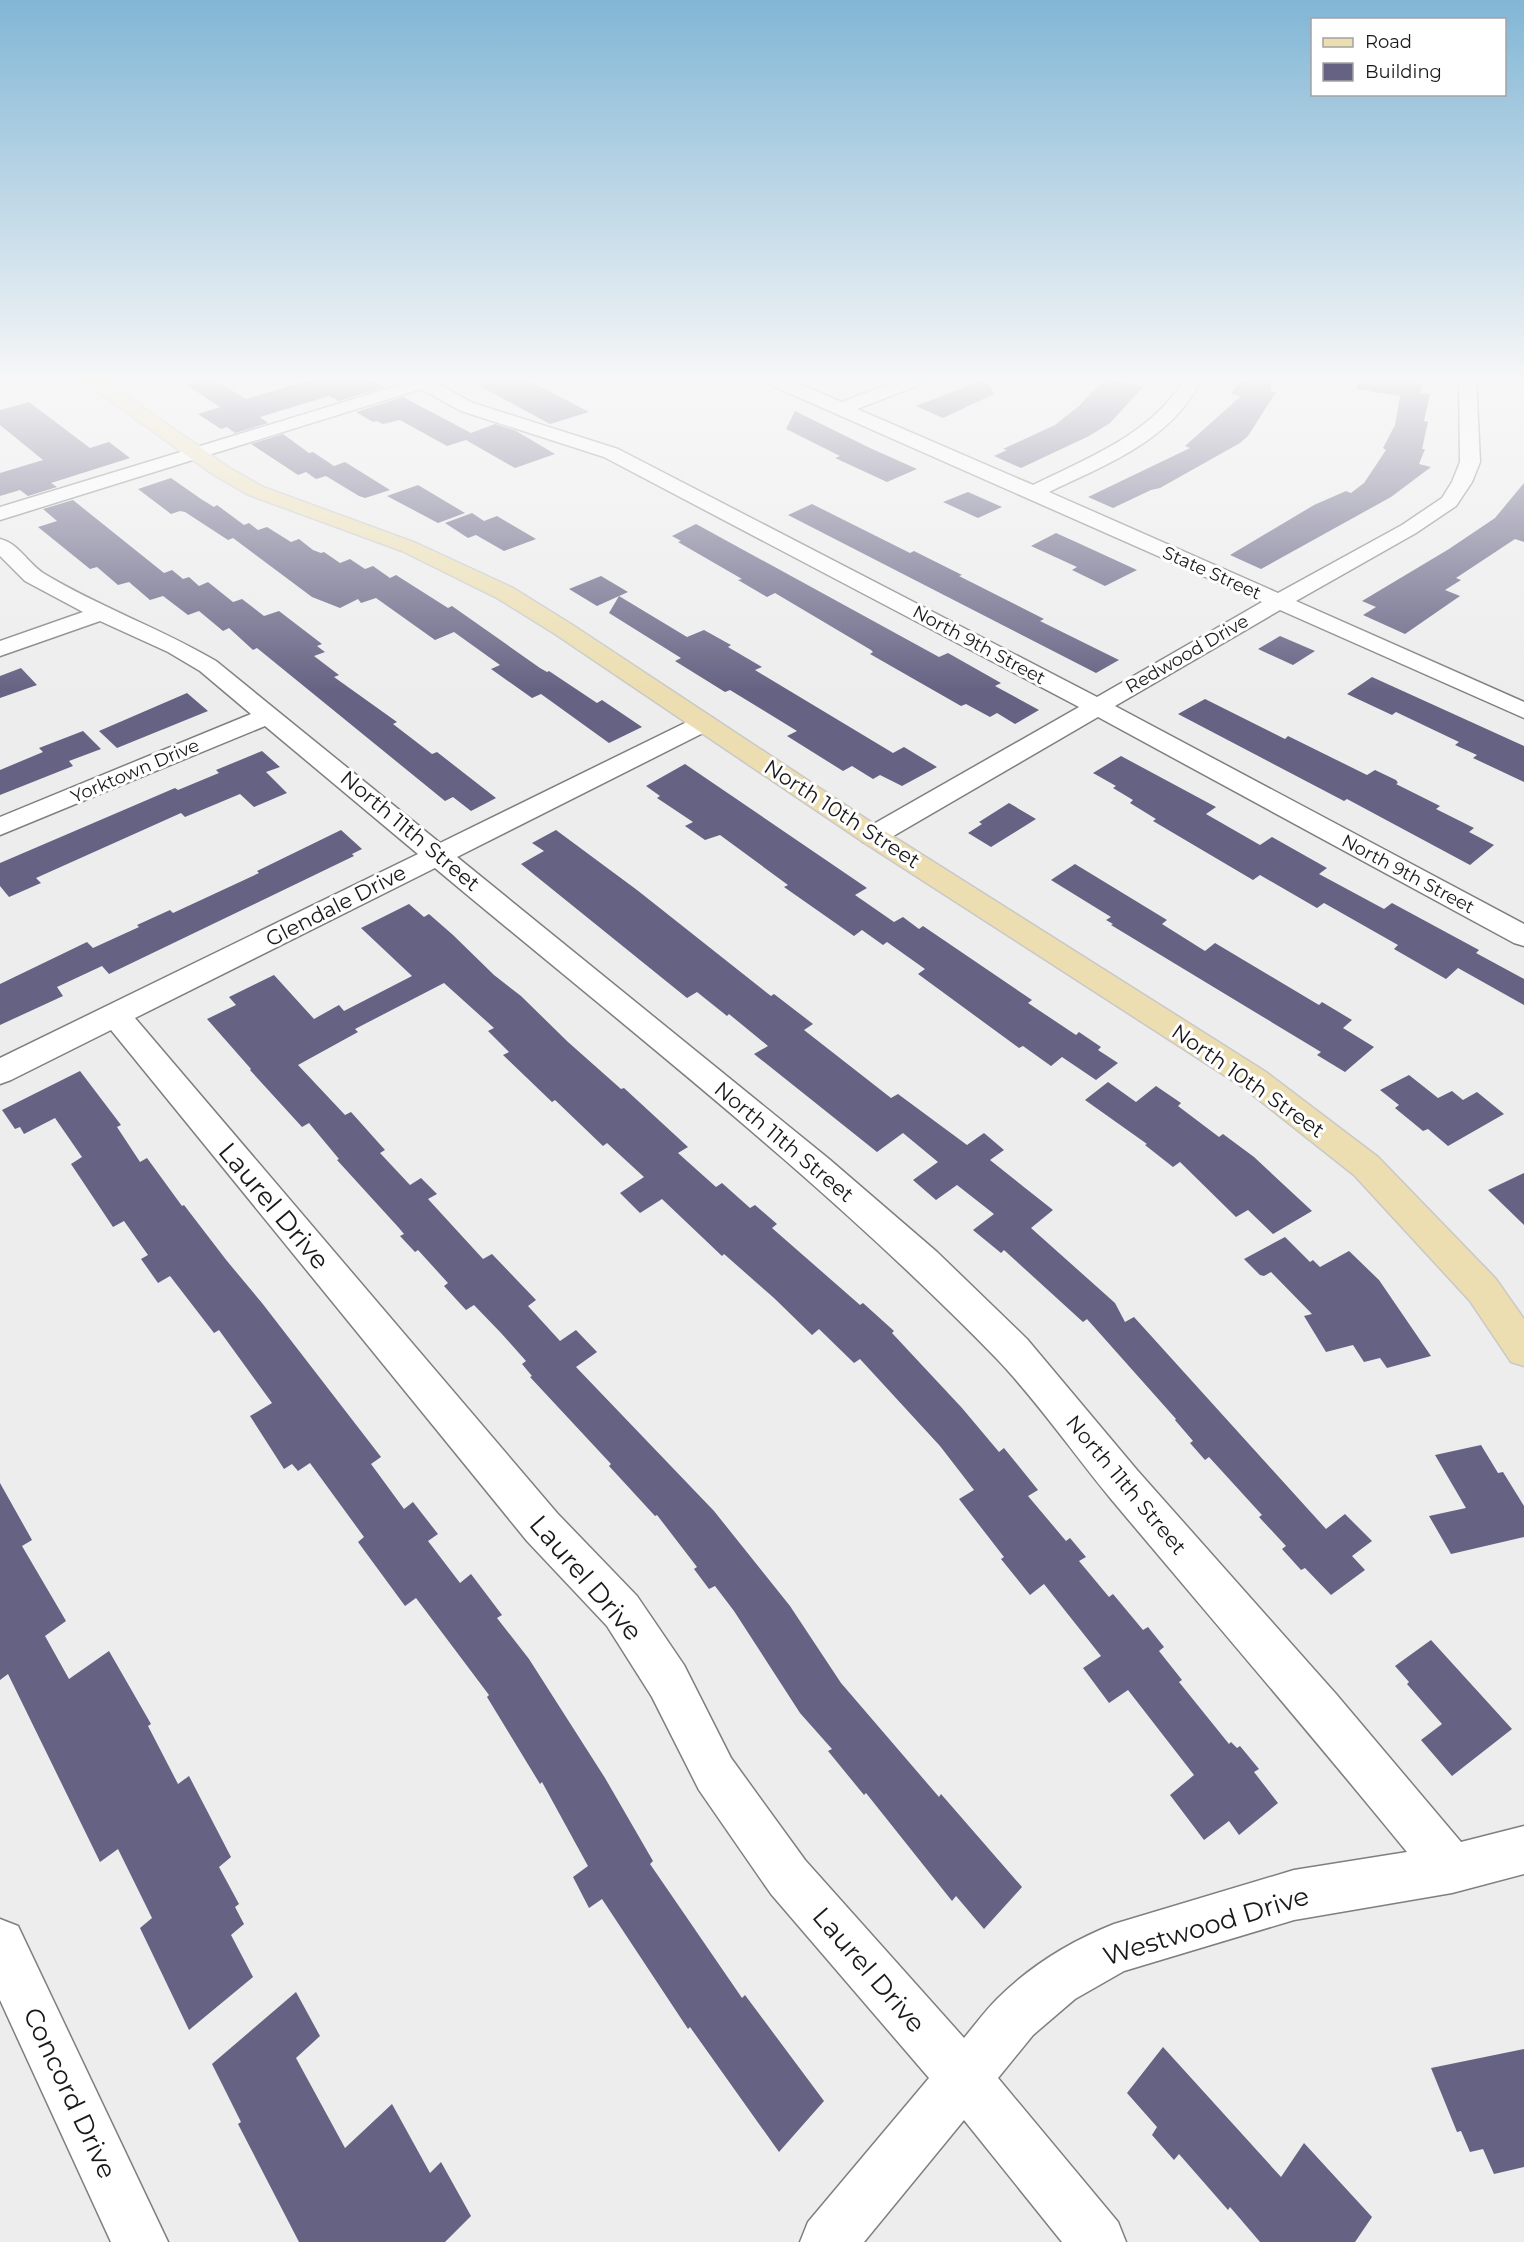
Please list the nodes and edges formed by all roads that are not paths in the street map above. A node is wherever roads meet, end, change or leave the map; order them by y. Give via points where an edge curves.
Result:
1 (105, 482) edge
2 (241, 482) edge
3 (665, 482) edge
4 (1010, 482) edge
5 (1054, 482) edge
6 (1462, 482) edge
7 (1033, 492) junction
8 (0, 514) edge
9 (0, 545) edge
10 (1277, 603) junction
11 (101, 613) junction
12 (0, 649) edge
13 (1096, 706) junction
14 (1524, 711) edge
15 (270, 715) junction
16 (704, 723) junction
17 (0, 827) edge
18 (873, 836) junction
19 (438, 854) junction
20 (1524, 936) edge
21 (116, 1016) junction
22 (0, 1072) edge
23 (1524, 1350) edge
24 (1524, 1850) edge
25 (1452, 1869) junction
26 (0, 1944) edge
27 (965, 2079) junction
28 (140, 2242) edge
29 (828, 2242) edge
30 (1098, 2242) edge

1 - 8 street
2 - 16 main road, North 10th Street via 256,491 409,547 505,593
3 - 13 street, North 9th Street
4 - 7 street, State Street
5 - 7 street
6 - 10 street, Redwood Drive via 1449,502 1409,529
7 - 10 street, State Street
9 - 11 street, North 11th Street via 33,576
10 - 13 street, Redwood Drive
10 - 14 street, State Street
11 - 12 street
11 - 15 street, North 11th Street via 208,666
13 - 18 street, Redwood Drive
13 - 20 street, North 9th Street
15 - 17 street, Yorktown Drive
15 - 19 street, North 11th Street
16 - 18 main road, North 10th Street
16 - 19 street, Glendale Drive
18 - 23 main road, North 10th Street via 1255,1080 1366,1166 1483,1290
19 - 21 street, Glendale Drive
19 - 25 street, North 11th Street via 817,1168 924,1262 1014,1351
21 - 22 street, Glendale Drive
21 - 27 street, Laurel Drive via 542,1527 622,1611 668,1682 715,1774 788,1877
24 - 25 street, Westwood Drive
25 - 27 street, Westwood Drive via 1294,1895 1114,1949 1058,1982 1015,2017
26 - 28 street, Concord Drive
27 - 29 street, Westwood Drive
27 - 30 street, Laurel Drive

